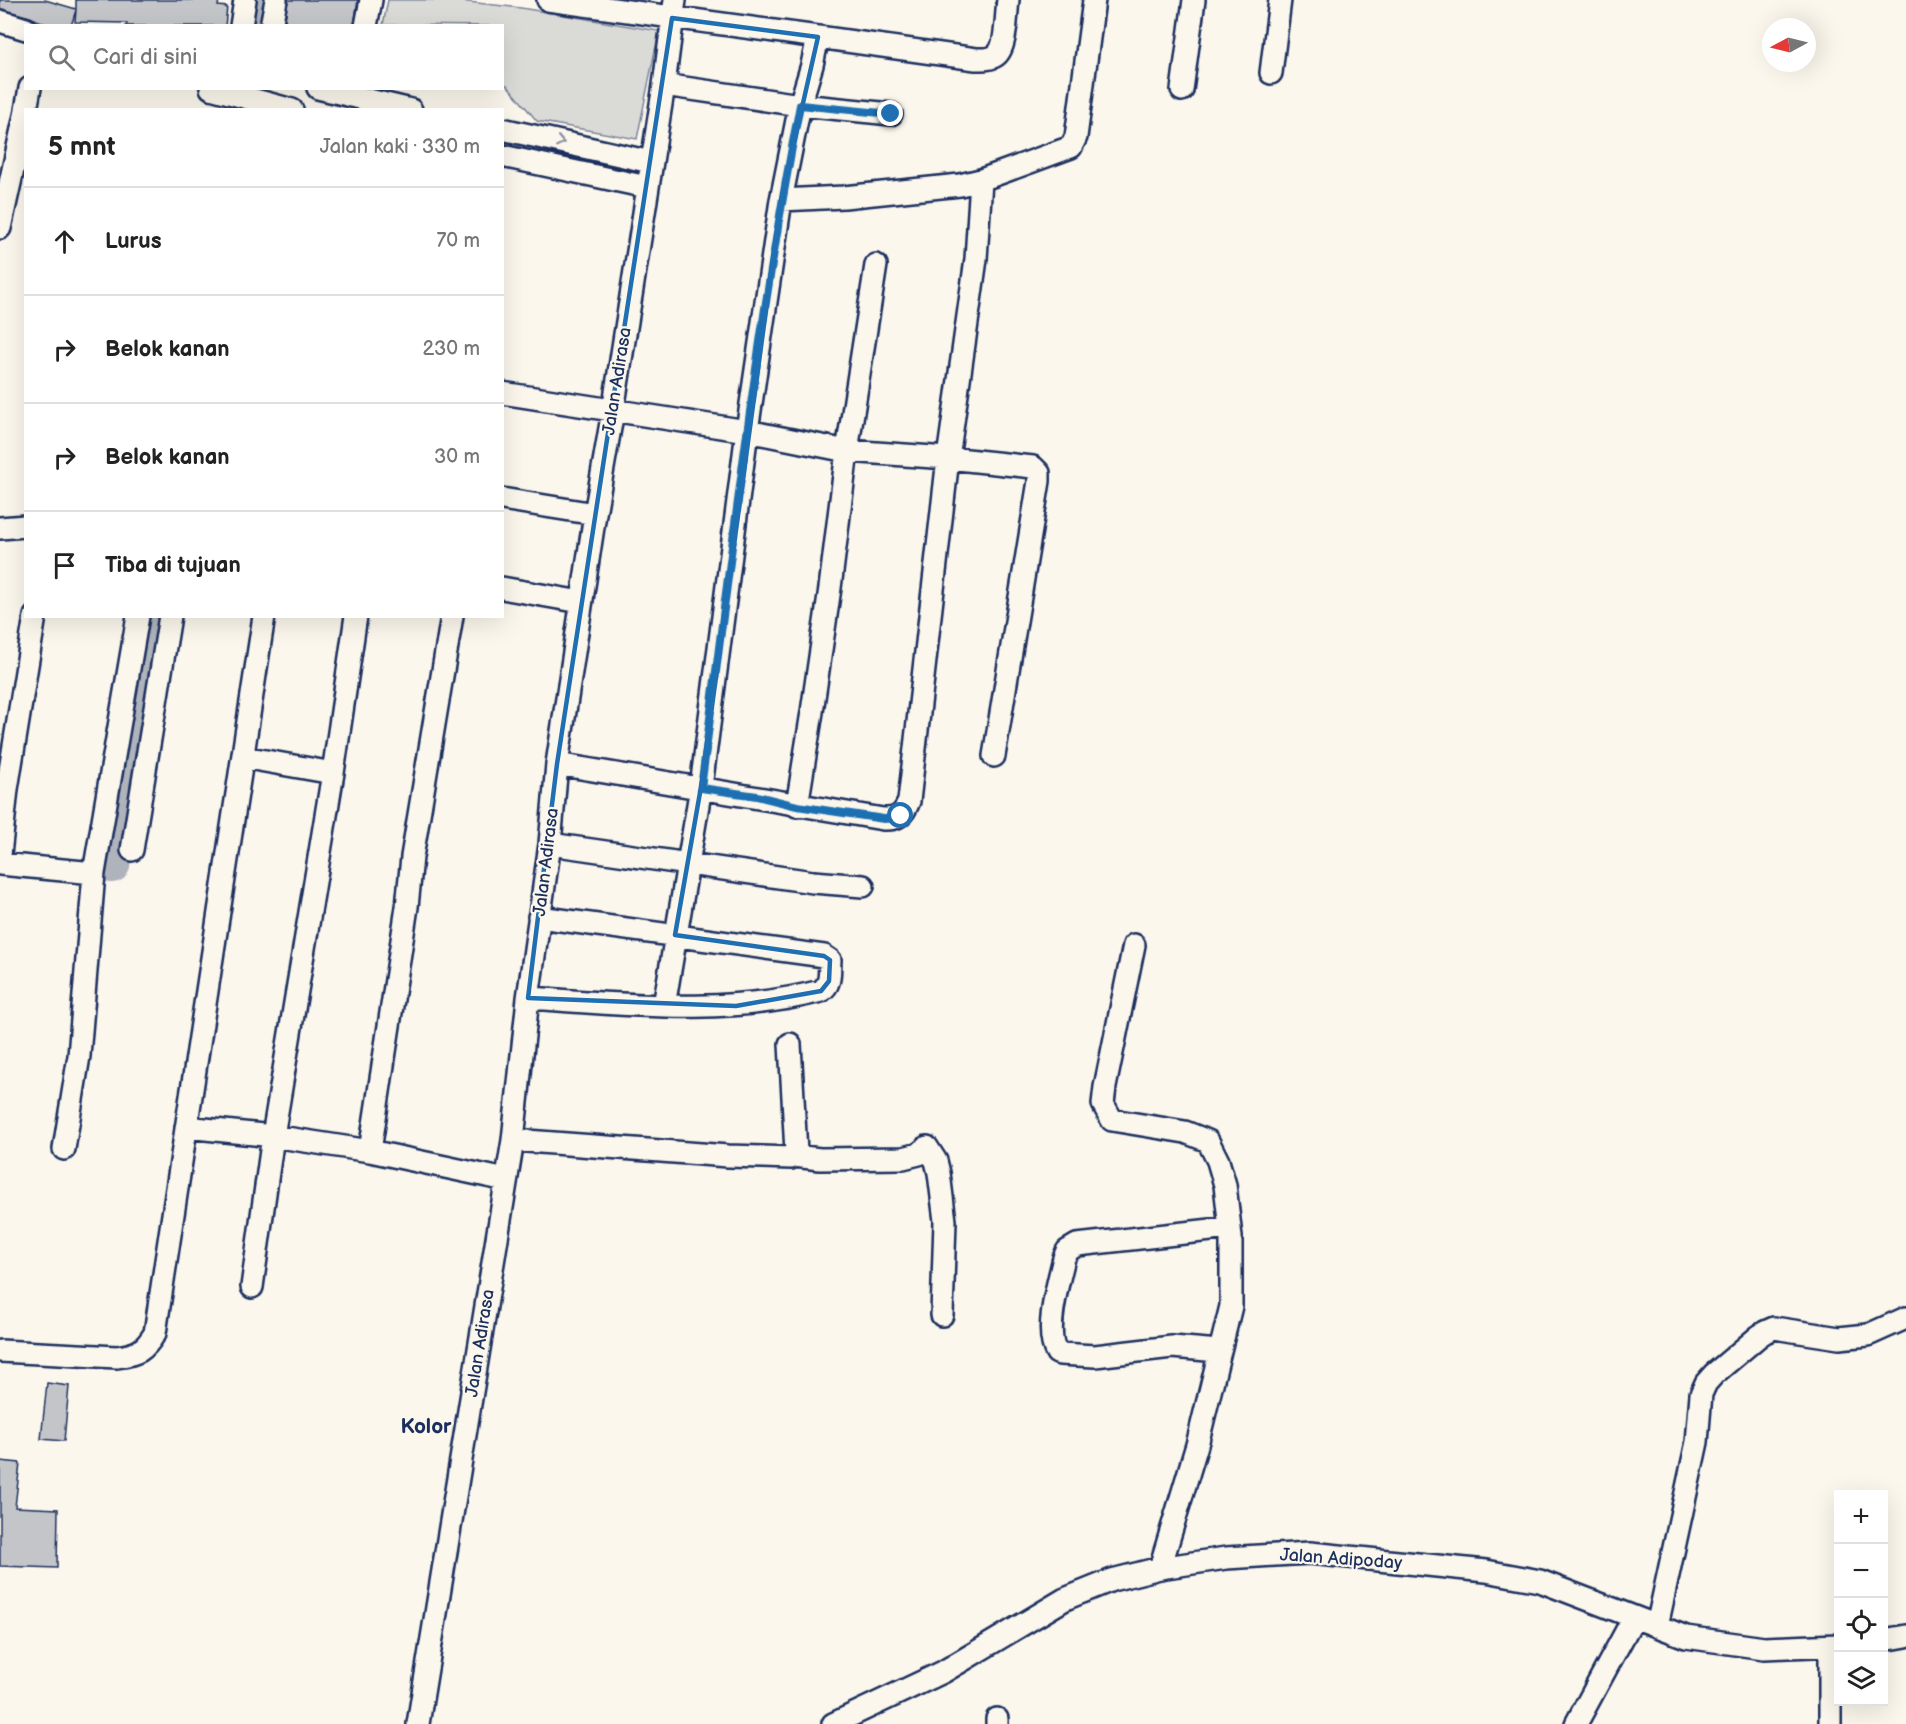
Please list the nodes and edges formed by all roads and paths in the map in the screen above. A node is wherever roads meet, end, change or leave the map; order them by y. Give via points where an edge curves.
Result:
1 (245, 0) edge
2 (276, 0) edge
3 (371, 0) edge
4 (548, 0) edge
5 (1008, 0) edge
6 (1094, 0) edge
7 (1194, 0) edge
8 (1280, 0) edge
9 (674, 9) edge
10 (0, 21) edge
11 (241, 24) edge
12 (272, 24) edge
13 (366, 24) edge
14 (24, 28) edge
15 (818, 37) junction
16 (1271, 73) dead end
17 (664, 84) junction
18 (30, 90) edge
19 (332, 90) edge
20 (1182, 90) dead end
21 (354, 93) edge
22 (224, 95) edge
23 (255, 99) edge
24 (800, 105) junction
25 (26, 108) edge
26 (285, 108) edge
27 (404, 108) edge
28 (891, 114) dead end
29 (24, 119) edge
30 (504, 129) edge
31 (504, 156) edge
32 (651, 162) junction
33 (981, 180) junction
34 (647, 187) junction
35 (781, 200) junction
36 (0, 228) edge
37 (876, 265) dead end
38 (504, 393) edge
39 (612, 411) junction
40 (747, 431) junction
41 (847, 451) junction
42 (948, 458) junction
43 (504, 499) edge
44 (595, 513) junction
45 (24, 526) edge
46 (0, 528) edge
47 (504, 588) edge
48 (581, 602) junction
49 (35, 618) edge
50 (138, 618) edge
51 (170, 618) edge
52 (264, 618) edge
53 (356, 618) edge
54 (452, 618) edge
55 (994, 756) dead end
56 (243, 757) junction
57 (557, 764) junction
58 (333, 773) junction
59 (701, 788) junction
60 (797, 806) junction
61 (550, 844) junction
62 (132, 850) dead end
63 (0, 855) edge
64 (0, 864) edge
65 (688, 864) junction
66 (94, 873) junction
67 (863, 886) dead end
68 (539, 917) junction
69 (675, 935) junction
70 (1134, 945) dead end
71 (528, 998) junction
72 (664, 1006) junction
73 (790, 1044) dead end
74 (186, 1127) junction
75 (273, 1136) junction
76 (513, 1140) junction
77 (64, 1149) dead end
78 (370, 1151) junction
79 (794, 1156) junction
80 (506, 1180) junction
81 (1229, 1228) junction
82 (252, 1287) dead end
83 (942, 1315) dead end
84 (1906, 1318) edge
85 (0, 1351) edge
86 (1219, 1351) junction
87 (1160, 1568) junction
88 (1634, 1617) junction
89 (1657, 1626) junction
90 (1906, 1636) edge
91 (1888, 1639) edge
92 (1834, 1646) edge
93 (418, 1724) edge
94 (833, 1724) edge
95 (1576, 1724) edge
96 (1830, 1724) edge

1 - 11 street
2 - 12 street
3 - 13 street
4 - 9 street
5 - 15 street via 1002,49 986,59
6 - 33 street via 1075,142 1071,147
7 - 20 street
8 - 16 street
9 - 15 street
9 - 17 street, Jalan Adirasa
10 - 14 street
15 - 24 street
17 - 24 street
17 - 32 street, Jalan Adirasa
18 - 25 street
19 - 21 street
21 - 27 street
22 - 23 street
23 - 26 street
24 - 28 street
24 - 35 street
29 - 36 street
30 -> 32 street
31 - 34 street
32 - 34 street, Jalan Adirasa
33 - 35 street via 844,197
33 - 42 street via 976,258
34 - 39 street, Jalan Adirasa
35 - 40 street
37 - 41 street
38 - 39 street
39 - 40 street
39 - 44 street, Jalan Adirasa
40 - 41 street
40 - 59 street
41 - 42 street
41 - 60 street
42 - 55 street via 1033,467 1039,473
42 - 60 street via 906,809 901,816 889,819
43 - 44 street
44 - 48 street, Jalan Adirasa
45 - 46 street
47 - 48 street
48 - 57 street, Jalan Adirasa
49 - 63 street
50 - 66 street
51 - 62 street
52 - 56 street
53 - 58 street
54 - 78 street via 412,856
56 - 58 street
56 - 74 street
57 - 59 street
57 - 61 street, Jalan Adirasa
58 - 75 street
59 - 60 street
59 - 65 street
61 - 65 street
61 - 68 street, Jalan Adirasa
64 - 66 street
65 - 67 street
65 - 69 street
66 - 77 street via 79,1056
68 - 69 street
68 - 71 street, Jalan Adirasa
69 - 72 street
69 - 72 street via 824,956 830,960 829,981 821,992 789,1000 736,1006
70 - 81 street via 1103,1104 1112,1120 1185,1132 1208,1141 1225,1185
71 - 72 street
71 - 76 street, Jalan Adirasa
73 - 79 street
74 - 75 street
74 - 85 street via 155,1333 147,1346 136,1354 117,1357
75 - 78 street
75 - 82 street
76 - 79 street via 728,1156
76 - 80 street, Jalan Adirasa
78 - 80 street
79 - 83 street via 820,1160 892,1158 912,1156 927,1148 939,1173 945,1221
80 - 93 street, Jalan Adirasa
81 - 86 street via 1231,1306
81 - 86 street via 1077,1245 1064,1258 1052,1310 1053,1347 1060,1354 1095,1356 1172,1347
84 - 89 street via 1868,1335 1839,1338 1774,1328 1759,1336 1706,1383
86 - 87 street via 1197,1445
87 - 88 street, Jalan Adipoday via 1226,1557 1300,1553 1393,1561 1540,1581
87 - 94 street, Jalan Adipoday via 1112,1580 1065,1599 943,1672
88 - 89 street, Jalan Adipoday
88 - 95 street
89 - 92 street, Jalan Adipoday via 1686,1637 1764,1648
90 - 91 street
92 - 96 street

